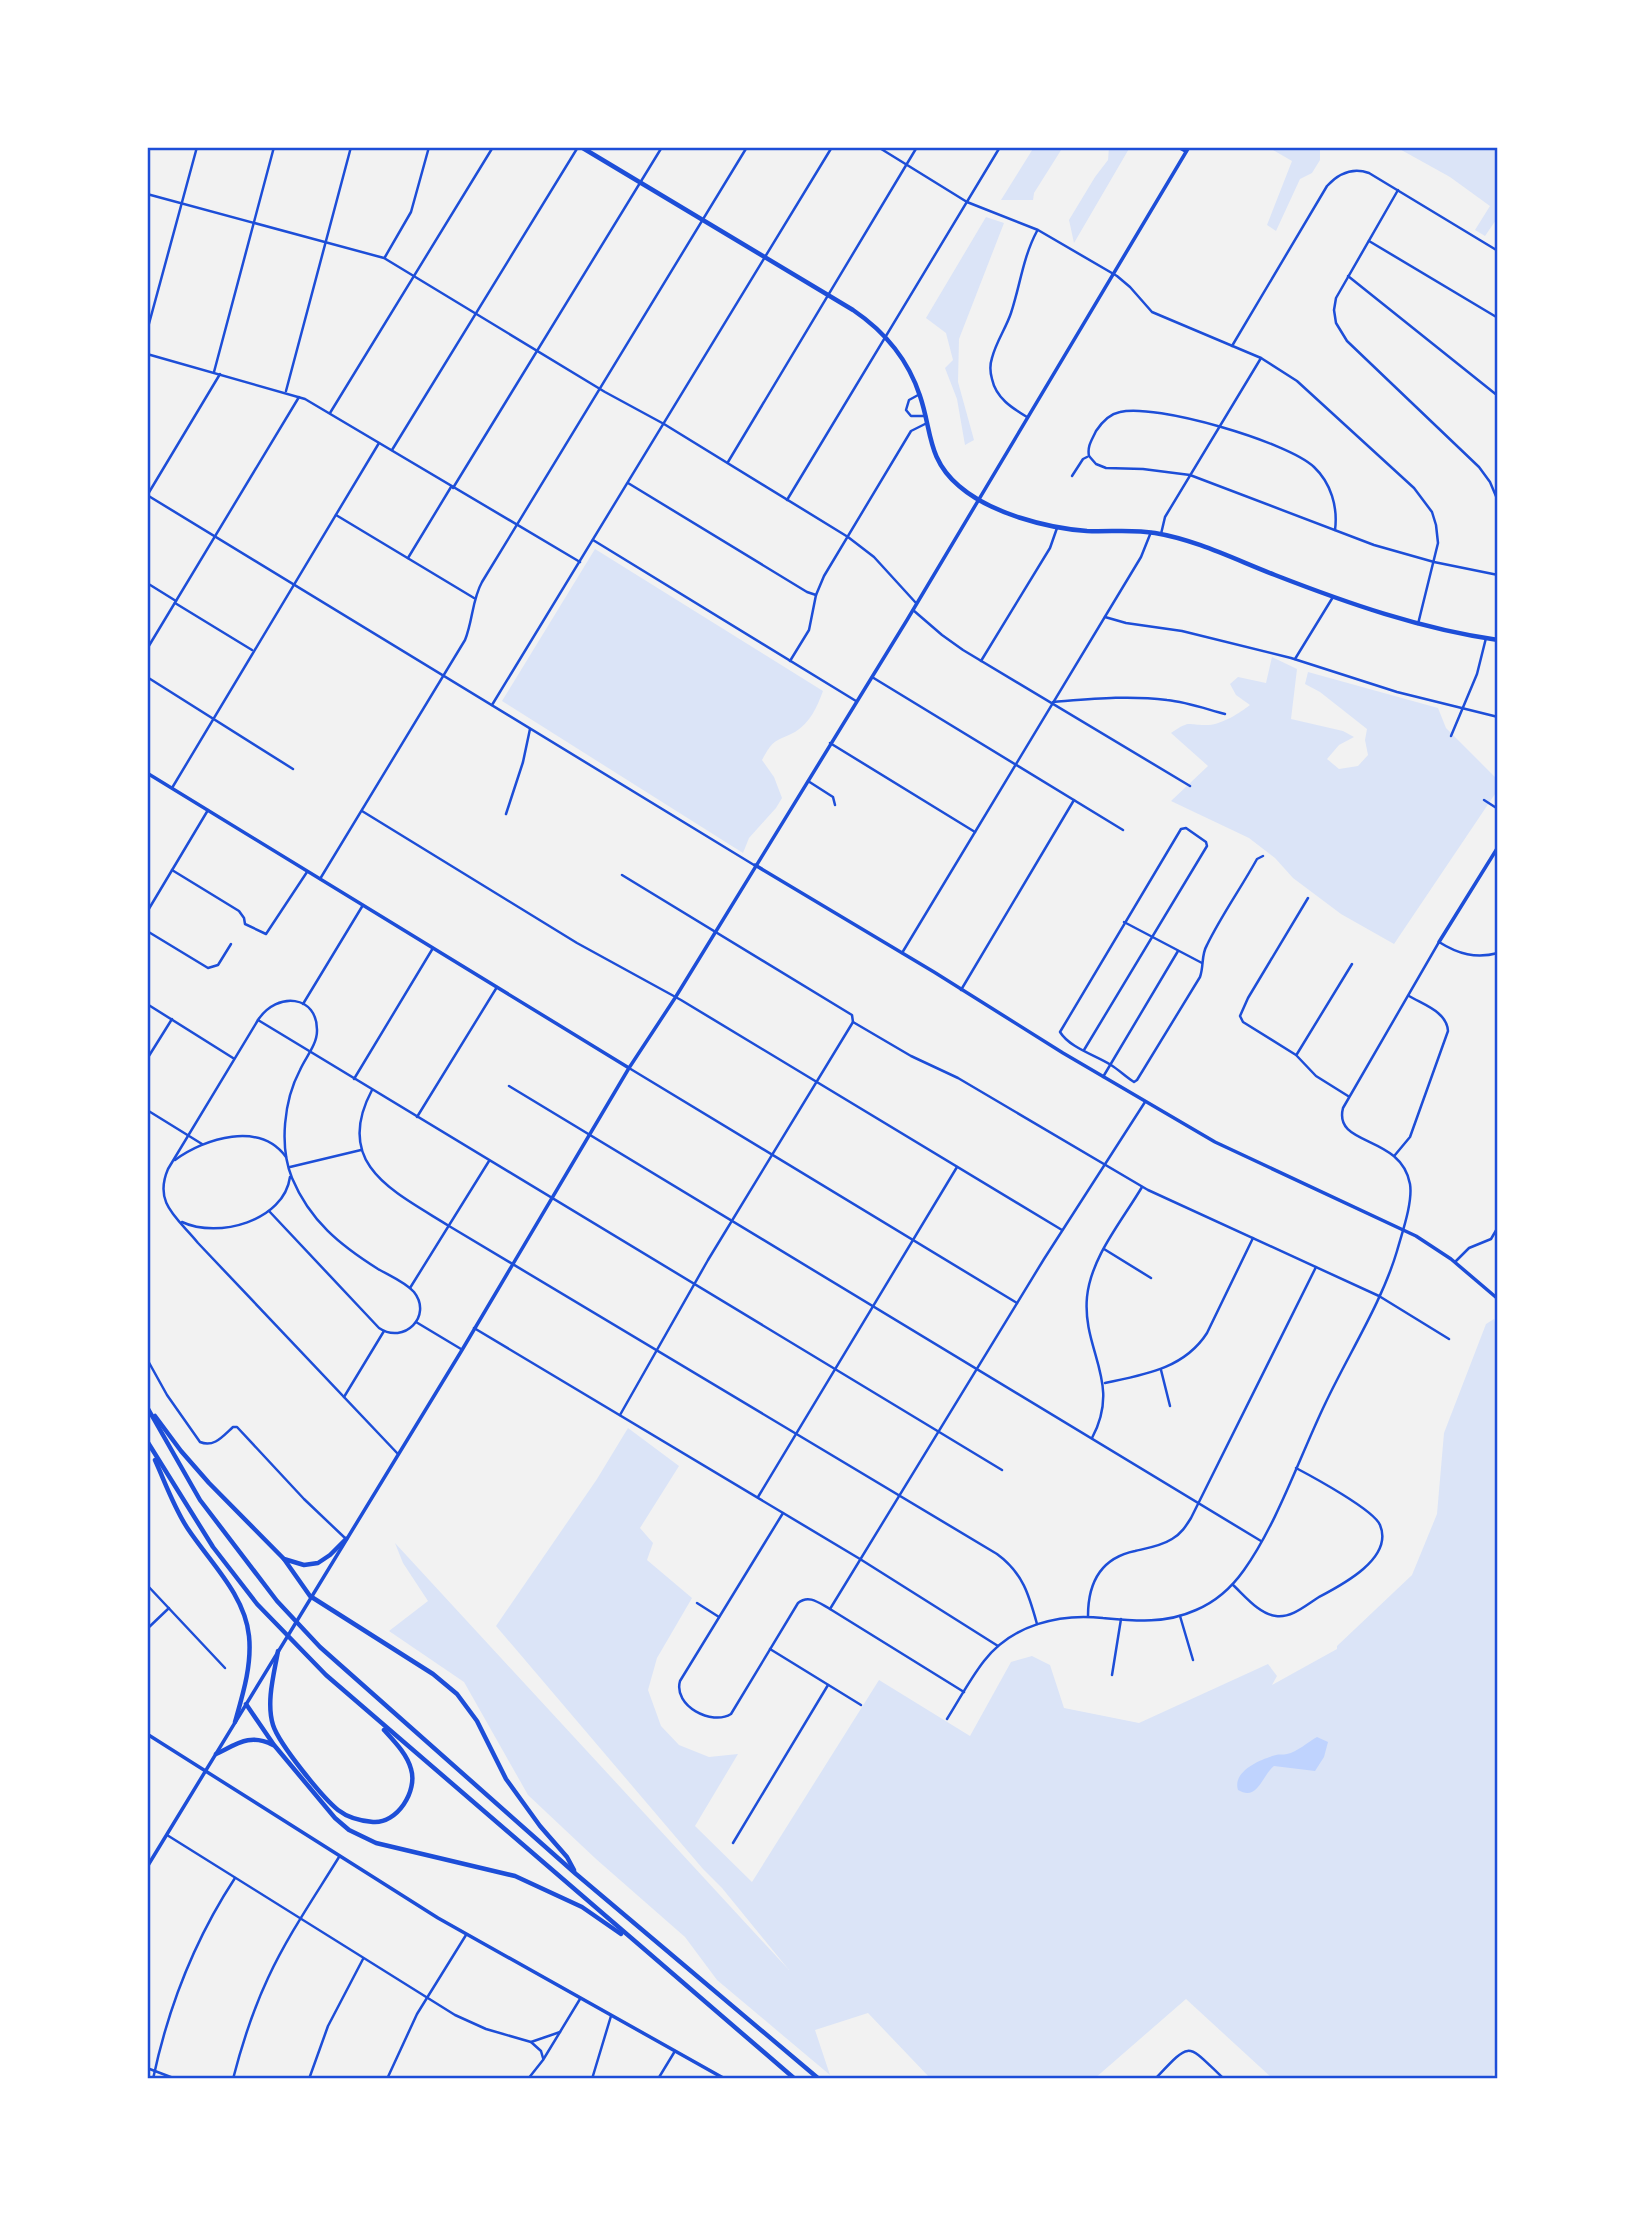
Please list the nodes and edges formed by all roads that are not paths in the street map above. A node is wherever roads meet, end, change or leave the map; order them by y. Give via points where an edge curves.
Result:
1 (197, 147) edge
2 (274, 147) edge
3 (351, 147) edge
4 (429, 147) edge
5 (493, 147) edge
6 (579, 147) edge
7 (662, 147) edge
8 (747, 147) edge
9 (832, 147) edge
10 (878, 147) edge
11 (917, 147) edge
12 (1000, 147) edge
13 (1177, 147) edge
14 (1189, 147) edge
15 (1186, 152) junction
16 (906, 164) junction
17 (640, 183) junction
18 (1398, 190) junction
19 (147, 194) edge
20 (967, 202) junction
21 (181, 203) junction
22 (703, 220) junction
23 (254, 223) junction
24 (1038, 230) junction
25 (1369, 241) junction
26 (326, 242) junction
27 (1498, 251) edge
28 (765, 257) junction
29 (384, 258) junction
30 (1113, 274) junction
31 (414, 276) junction
32 (1348, 276) junction
33 (828, 295) junction
34 (476, 313) junction
35 (1498, 318) edge
36 (147, 331) edge
37 (885, 337) junction
38 (1232, 346) junction
39 (537, 351) junction
40 (147, 354) edge
41 (1261, 358) junction
42 (214, 372) junction
43 (220, 373) junction
44 (599, 388) junction
45 (286, 391) junction
46 (920, 394) junction
47 (299, 396) junction
48 (1498, 396) edge
49 (330, 413) junction
50 (926, 416) junction
51 (1027, 417) junction
52 (927, 423) junction
53 (664, 424) junction
54 (1220, 426) junction
55 (379, 443) junction
56 (392, 450) junction
57 (1089, 456) junction
58 (727, 463) junction
59 (1191, 475) junction
60 (1072, 476) dead end
61 (628, 483) junction
62 (452, 487) junction
63 (147, 495) edge
64 (978, 498) junction
65 (787, 500) junction
66 (1498, 501) edge
67 (336, 515) junction
68 (517, 524) junction
69 (1057, 528) junction
70 (1335, 531) junction
71 (1152, 533) junction
72 (1161, 534) junction
73 (215, 536) junction
74 (848, 537) junction
75 (593, 540) junction
76 (408, 558) junction
77 (580, 562) junction
78 (1434, 562) junction
79 (1498, 575) edge
80 (147, 583) edge
81 (293, 584) junction
82 (817, 595) junction
83 (1332, 597) junction
84 (474, 598) junction
85 (175, 602) junction
86 (916, 604) junction
87 (913, 610) junction
88 (1104, 617) junction
89 (1418, 624) junction
90 (1486, 638) junction
91 (1498, 640) edge
92 (147, 649) edge
93 (254, 651) junction
94 (1295, 659) junction
95 (790, 661) junction
96 (981, 661) junction
97 (443, 675) junction
98 (147, 677) edge
99 (872, 677) junction
100 (857, 702) junction
101 (1053, 702) junction
102 (492, 705) junction
103 (1463, 709) junction
104 (1225, 714) dead end
105 (1498, 717) edge
106 (214, 718) junction
107 (530, 729) junction
108 (1451, 736) dead end
109 (830, 743) junction
110 (1016, 765) junction
111 (293, 769) dead end
112 (147, 773) edge
113 (807, 781) junction
114 (1190, 786) dead end
115 (172, 788) junction
116 (1074, 800) junction
117 (1484, 800) dead end
118 (835, 805) dead end
119 (1498, 809) edge
120 (208, 810) junction
121 (362, 811) junction
122 (506, 814) dead end
123 (1123, 830) dead end
124 (975, 832) junction
125 (1498, 847) edge
126 (1263, 856) dead end
127 (755, 866) junction
128 (172, 870) junction
129 (308, 871) junction
130 (622, 876) dead end
131 (320, 879) junction
132 (1308, 898) dead end
133 (363, 905) junction
134 (147, 912) edge
135 (1124, 922) junction
136 (147, 931) edge
137 (715, 932) junction
138 (1151, 937) junction
139 (1440, 942) junction
140 (231, 944) dead end
141 (433, 948) junction
142 (1178, 951) junction
143 (902, 953) junction
144 (1498, 953) edge
145 (1203, 964) junction
146 (1352, 964) dead end
147 (497, 987) junction
148 (961, 990) junction
149 (1409, 996) junction
150 (675, 998) junction
151 (147, 1004) edge
152 (303, 1004) junction
153 (172, 1019) junction
154 (258, 1020) junction
155 (853, 1022) junction
156 (1084, 1050) junction
157 (310, 1051) junction
158 (1296, 1055) junction
159 (234, 1058) junction
160 (147, 1059) edge
161 (1111, 1065) junction
162 (629, 1068) junction
163 (1103, 1077) junction
164 (354, 1079) junction
165 (817, 1084) junction
166 (509, 1086) dead end
167 (372, 1090) junction
168 (1349, 1097) junction
169 (1145, 1102) junction
170 (147, 1110) edge
171 (418, 1118) junction
172 (591, 1135) junction
173 (188, 1136) junction
174 (202, 1144) junction
175 (362, 1149) junction
176 (773, 1155) junction
177 (1395, 1155) junction
178 (288, 1160) junction
179 (173, 1161) junction
180 (489, 1161) junction
181 (1104, 1166) junction
182 (290, 1167) junction
183 (957, 1167) junction
184 (291, 1173) junction
185 (1142, 1187) junction
186 (552, 1199) junction
187 (269, 1211) junction
188 (180, 1221) junction
189 (733, 1221) junction
190 (449, 1226) junction
191 (1498, 1227) edge
192 (1402, 1228) junction
193 (1062, 1230) junction
194 (1254, 1238) junction
195 (914, 1240) junction
196 (1104, 1249) junction
197 (1455, 1262) junction
198 (513, 1264) junction
199 (1316, 1266) junction
200 (1151, 1278) dead end
201 (694, 1285) junction
202 (410, 1289) junction
203 (1379, 1296) junction
204 (1498, 1299) edge
205 (1017, 1303) junction
206 (874, 1307) junction
207 (416, 1322) junction
208 (474, 1328) junction
209 (384, 1331) junction
210 (1449, 1339) dead end
211 (656, 1349) junction
212 (462, 1350) junction
213 (147, 1359) edge
214 (977, 1368) junction
215 (835, 1370) junction
216 (1161, 1370) junction
217 (1103, 1383) junction
218 (344, 1397) junction
219 (147, 1406) edge
220 (1171, 1406) dead end
221 (620, 1415) junction
222 (938, 1432) junction
223 (796, 1433) junction
224 (1092, 1438) junction
225 (147, 1442) edge
226 (398, 1454) junction
227 (1296, 1468) junction
228 (1002, 1470) dead end
229 (899, 1496) junction
230 (758, 1498) junction
231 (1199, 1504) junction
232 (783, 1513) junction
233 (346, 1539) junction
234 (1262, 1542) junction
235 (284, 1559) junction
236 (860, 1559) junction
237 (147, 1585) edge
238 (1232, 1585) junction
239 (310, 1596) junction
240 (697, 1603) dead end
241 (169, 1608) junction
242 (830, 1609) junction
243 (1088, 1616) junction
244 (1180, 1616) junction
245 (719, 1617) junction
246 (1121, 1619) junction
247 (1037, 1624) junction
248 (147, 1629) edge
249 (999, 1646) junction
250 (770, 1649) junction
251 (278, 1651) junction
252 (1193, 1660) dead end
253 (225, 1668) dead end
254 (1112, 1675) dead end
255 (828, 1685) junction
256 (964, 1692) junction
257 (246, 1704) junction
258 (861, 1705) dead end
259 (375, 1718) junction
260 (947, 1719) dead end
261 (235, 1722) junction
262 (147, 1734) edge
263 (274, 1745) junction
264 (216, 1755) junction
265 (206, 1770) junction
266 (167, 1835) junction
267 (733, 1843) dead end
268 (340, 1857) junction
269 (147, 1867) edge
270 (576, 1874) junction
271 (235, 1878) junction
272 (301, 1919) junction
273 (467, 1935) junction
274 (638, 1945) junction
275 (363, 1959) junction
276 (426, 1998) junction
277 (580, 1999) junction
278 (611, 2016) junction
279 (560, 2032) junction
280 (530, 2042) junction
281 (675, 2051) junction
282 (543, 2060) junction
283 (147, 2068) edge
284 (154, 2071) junction
285 (793, 2077) edge
286 (153, 2079) edge
287 (176, 2079) edge
288 (233, 2079) edge
289 (310, 2079) edge
290 (387, 2079) edge
291 (528, 2079) edge
292 (592, 2079) edge
293 (659, 2079) edge
294 (725, 2079) edge
295 (819, 2079) edge
296 (1155, 2079) edge
297 (1224, 2079) edge

1 - 21 street
2 - 23 street
3 - 26 street
4 - 29 street via 411,212
5 - 31 street
6 - 17 main road
6 - 34 street
7 - 17 street
8 - 22 street
9 - 28 street
10 - 16 street
11 - 16 street
12 - 20 street
13 - 15 street
14 - 15 main road
15 - 30 main road
16 - 20 street
16 - 33 street
17 - 22 main road
17 - 39 street
18 - 25 street
18 - 27 street
18 - 38 street via 1364,171 1351,171 1332,180
19 - 21 street
20 - 24 street
20 - 37 street
21 - 23 street
21 - 36 street
22 - 28 main road
22 - 44 street
23 - 26 street
23 - 42 street
24 - 30 street
24 - 51 street via 991,366 997,392
25 - 32 street
25 - 35 street
26 - 29 street
26 - 45 street
28 - 33 main road
28 - 53 street
29 - 31 street
30 - 38 street via 1152,312
30 - 51 main road
31 - 34 street
31 - 49 street
32 - 48 street
32 - 66 street via 1335,304 1338,330 1479,467
33 - 37 main road
33 - 58 street
34 - 39 street
34 - 56 street
37 - 46 main road
37 - 65 street
38 - 41 street
39 - 44 street
39 - 62 street
40 - 42 street
41 - 54 street
41 - 78 street via 1297,381 1420,495 1436,525
42 - 43 street
43 - 45 street
43 - 63 street
44 - 53 street
44 - 68 street
45 - 47 street
46 - 50 main road
46 - 50 street via 909,400 906,411 911,416
47 - 49 street
47 - 73 street
49 - 55 street
50 - 52 main road
51 - 64 main road
52 - 64 main road via 934,454 944,470 959,487
52 - 74 street via 911,431
53 - 58 street
53 - 61 street
54 - 57 street via 1121,411 1100,425 1088,447
54 - 59 street
54 - 70 street via 1313,466 1332,495
55 - 56 street
55 - 67 street
56 - 62 street
57 - 59 street via 1105,468
57 - 60 street
58 - 65 street
59 - 70 street
59 - 72 street via 1165,517
61 - 75 street
61 - 82 street
62 - 68 street
62 - 76 street
63 - 73 street
64 - 69 main road
64 - 86 main road
65 - 74 street
67 - 76 street
67 - 81 street
68 - 77 street
68 - 84 street
69 - 71 main road
69 - 96 street via 1050,548
70 - 78 street
71 - 72 main road
71 - 88 street
72 - 83 main road
73 - 81 street
73 - 85 street
74 - 82 street
74 - 86 street via 874,556
75 - 77 street
75 - 95 street
76 - 84 street
77 - 102 street
78 - 79 street
78 - 89 street
80 - 85 street
81 - 93 street
81 - 97 street
82 - 95 street via 808,631
83 - 89 main road
83 - 94 street
84 - 97 street via 469,630
85 - 92 street
85 - 93 street
86 - 87 main road
87 - 96 street
87 - 99 main road
88 - 94 street
88 - 101 street
89 - 90 main road
90 - 91 main road
90 - 103 street
93 - 106 street
94 - 103 street
95 - 100 street
96 - 101 street
97 - 102 street
97 - 121 street
98 - 106 street
99 - 100 main road
99 - 110 street
100 - 109 main road
101 - 104 street via 1149,698
101 - 110 street
101 - 114 street
102 - 107 street
103 - 105 street
103 - 108 street
106 - 111 street
106 - 115 street
107 - 122 street
107 - 127 street
109 - 113 main road
109 - 124 street
110 - 116 street
110 - 124 street
112 - 115 main road
113 - 118 street via 833,797
113 - 127 main road
115 - 120 main road
116 - 123 street
116 - 148 street
117 - 119 street
120 - 128 street
120 - 129 main road
121 - 131 street
121 - 150 street
124 - 143 street
125 - 139 main road
126 - 145 street via 1206,946
127 - 137 main road
127 - 143 main road
128 - 129 street via 239,911 245,924 266,934
128 - 134 street
129 - 131 main road
130 - 137 street
131 - 133 main road
132 - 158 street via 1240,1016 1244,1024
133 - 141 main road
133 - 152 street
135 - 138 street
135 - 138 street via 1184,828 1207,846
135 - 156 street via 1060,1032
136 - 140 street via 208,968 218,965
137 - 150 main road
137 - 155 street via 852,1015
138 - 142 street
138 - 156 street
139 - 144 street via 1471,956
139 - 149 street
141 - 147 main road
141 - 164 street
142 - 145 street
142 - 161 street
143 - 148 main road
145 - 161 street via 1138,1080 1134,1082
146 - 158 street
147 - 162 main road
147 - 171 street
148 - 163 main road
149 - 168 street
149 - 177 street via 1444,1017 1448,1031 1410,1137
150 - 162 main road
150 - 165 street
151 - 153 street
152 - 154 street via 279,1001
152 - 157 street via 317,1025
153 - 159 street
153 - 160 street
154 - 157 street
154 - 159 street
155 - 165 street
155 - 181 street via 958,1078
156 - 161 street
157 - 164 street
157 - 178 street via 289,1102
158 - 168 street via 1322,1081
159 - 173 street
161 - 163 street
162 - 172 main road
162 - 176 street
163 - 169 main road
164 - 167 street
165 - 176 street
165 - 183 street
166 - 172 street
167 - 171 street
167 - 175 street via 361,1117
168 - 177 street via 1342,1117 1347,1130
169 - 181 street
169 - 192 main road via 1234,1153
170 - 173 street
171 - 180 street
172 - 186 main road
172 - 189 street
173 - 174 street
173 - 179 street
174 - 178 street via 233,1137 256,1138 276,1147
174 - 179 street
175 - 182 street
175 - 190 street via 383,1184
176 - 189 street
176 - 195 street
177 - 192 street via 1407,1172 1410,1189
178 - 182 street
179 - 188 street via 164,1179 163,1197
180 - 186 street
180 - 190 street
181 - 185 street
181 - 193 street
182 - 184 street
183 - 193 street
183 - 195 street
184 - 187 street via 283,1197
184 - 202 street via 308,1208 328,1233
185 - 194 street
185 - 196 street
186 - 198 main road
186 - 201 street
187 - 188 street via 230,1226 192,1226
187 - 209 street
188 - 218 street
189 - 201 street
189 - 206 street
190 - 198 street
190 - 202 street
191 - 197 street via 1491,1239 1469,1248
192 - 197 main road
192 - 203 street
193 - 205 street
194 - 199 street
194 - 216 street via 1202,1340 1188,1355
195 - 205 street
195 - 206 street
196 - 200 street
196 - 217 street via 1093,1272 1087,1307
197 - 204 main road
198 - 208 main road
198 - 211 street
199 - 203 street
199 - 231 street
201 - 211 street
201 - 215 street
202 - 207 street via 419,1302
203 - 210 street
203 - 227 street
205 - 214 street
206 - 214 street
206 - 215 street
207 - 209 street via 404,1332
207 - 212 street
208 - 212 main road
208 - 221 street
209 - 218 street
211 - 221 street
211 - 223 street
212 - 226 main road
213 - 233 street via 200,1442 214,1443 236,1426
214 - 222 street
214 - 224 street
215 - 222 street
215 - 223 street
216 - 217 street
216 - 220 street
217 - 224 street via 1102,1415
218 - 226 street
219 - 235 main road via 209,1483
219 - 270 main road via 200,1500 277,1601 363,1687
221 - 230 street
222 - 228 street
222 - 229 street
223 - 229 street
223 - 230 street
224 - 231 street
225 - 259 main road via 213,1547 257,1604
225 - 261 main road via 186,1526 234,1593 245,1618 249,1663
226 - 233 main road
227 - 234 street
227 - 238 street via 1375,1517 1382,1536 1374,1557 1353,1577 1285,1616 1267,1614
229 - 236 street
229 - 247 street via 1012,1567 1027,1588
230 - 232 street
231 - 234 street
231 - 243 street via 1172,1540 1124,1553 1104,1567 1092,1586
232 - 236 street
232 - 245 street
233 - 235 main road via 318,1563 304,1565
233 - 239 main road
234 - 238 street
235 - 239 main road
236 - 242 street
236 - 249 street
237 - 241 street
238 - 244 street via 1206,1605
239 - 251 main road
239 - 270 main road via 457,1694 477,1721 506,1779
240 - 245 street
241 - 248 street
241 - 253 street
242 - 250 street via 812,1599 801,1601
242 - 256 street
243 - 246 street
243 - 247 street
244 - 246 street via 1145,1622
244 - 252 street
245 - 250 street via 679,1685 682,1700 700,1712 717,1719 731,1714
246 - 254 street
247 - 249 street
249 - 256 street
250 - 255 street
251 - 257 main road
251 - 259 main road via 270,1707 273,1726 338,1810 376,1823 400,1810 413,1782 399,1747
255 - 258 street
255 - 267 street
256 - 260 street
257 - 261 main road
257 - 263 main road
259 - 274 main road
261 - 264 main road
262 - 265 main road
263 - 264 main road via 260,1738 246,1740
263 - 274 main road via 349,1830 376,1843 515,1876 583,1907
264 - 265 main road
265 - 266 main road
265 - 268 main road
266 - 269 main road
266 - 271 street
268 - 272 street
268 - 273 main road
270 - 295 main road
271 - 272 street
271 - 284 street via 189,1962
272 - 275 street
272 - 288 street via 259,1999
273 - 276 street
273 - 277 main road
274 - 285 main road
275 - 276 street
275 - 289 street via 328,2026
276 - 280 street via 485,2029
276 - 290 street
277 - 278 main road
277 - 279 street
278 - 281 main road
278 - 292 street
279 - 280 street
279 - 282 street
280 - 282 street via 541,2051
281 - 293 street
281 - 294 main road
282 - 291 street
283 - 284 street
284 - 286 street
284 - 287 street
296 - 297 street via 1187,2050

